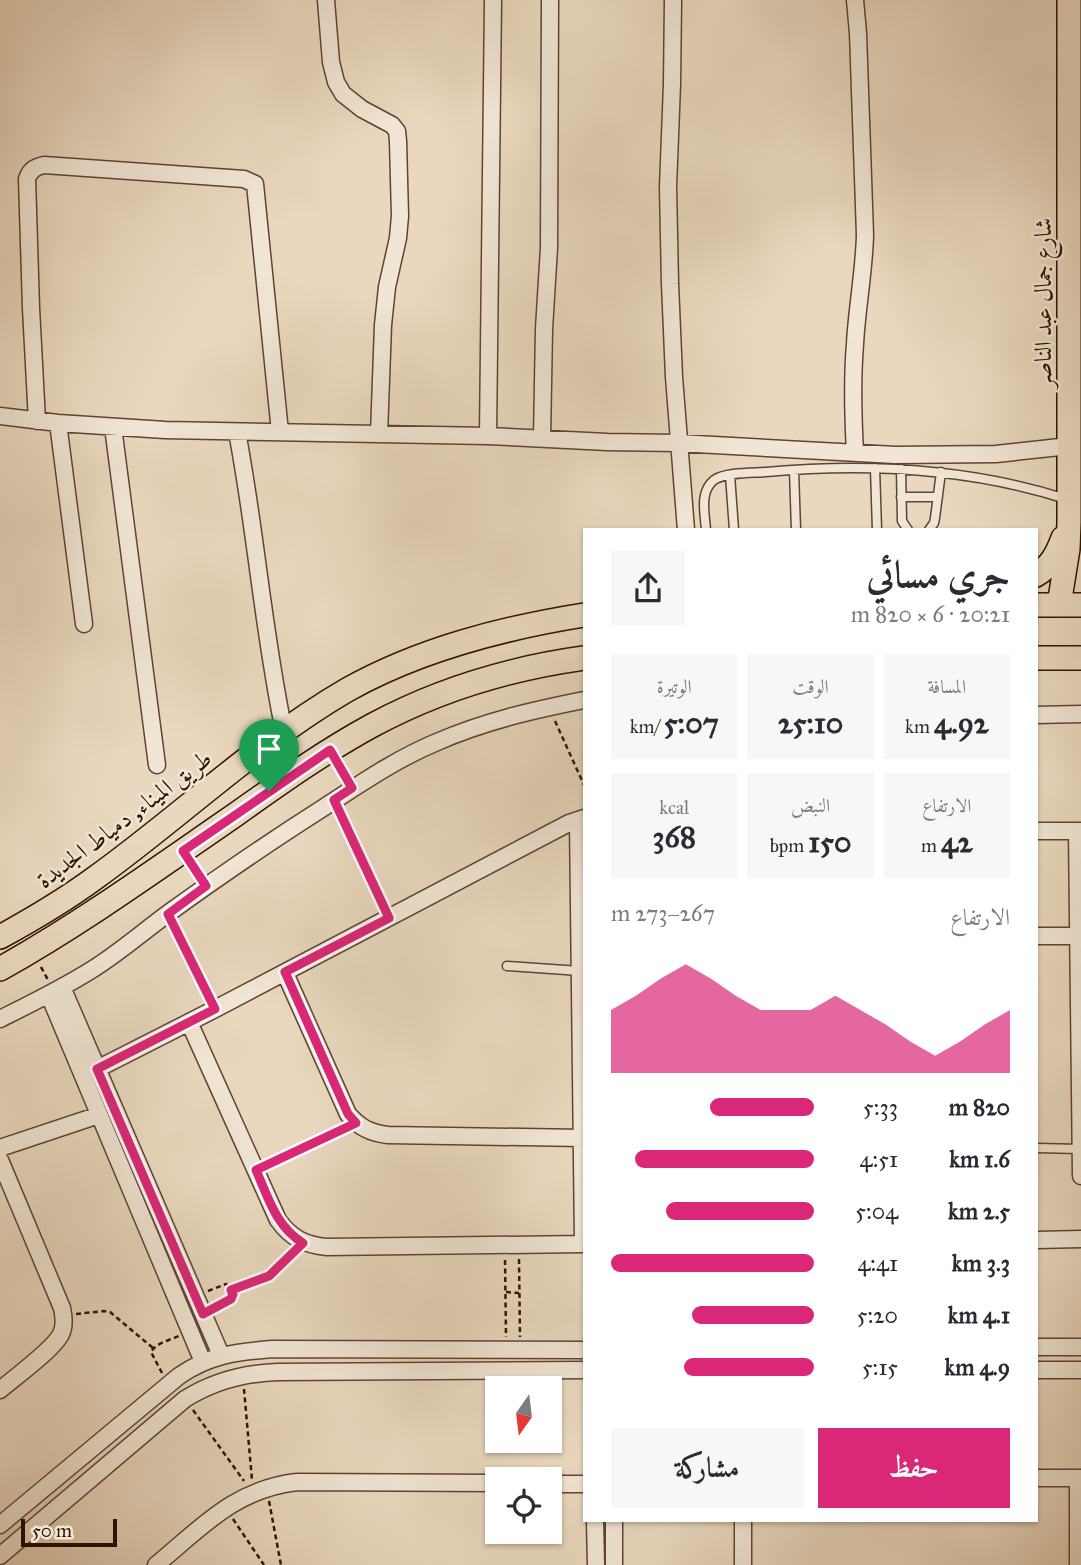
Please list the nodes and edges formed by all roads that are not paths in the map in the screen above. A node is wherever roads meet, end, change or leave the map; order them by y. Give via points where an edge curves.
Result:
1 (326, 0) edge
2 (493, 0) edge
3 (550, 0) edge
4 (673, 0) edge
5 (855, 0) edge
6 (1069, 0) edge
7 (0, 416) edge
8 (37, 421) junction
9 (58, 423) junction
10 (113, 427) junction
11 (237, 432) junction
12 (280, 432) junction
13 (379, 434) junction
14 (488, 436) junction
15 (542, 438) junction
16 (678, 443) junction
17 (1069, 446) junction
18 (855, 452) junction
19 (875, 468) junction
20 (901, 469) junction
21 (794, 470) junction
22 (941, 472) junction
23 (730, 475) junction
24 (901, 497) junction
25 (938, 497) junction
26 (1069, 511) junction
27 (686, 528) edge
28 (706, 528) edge
29 (734, 528) edge
30 (796, 528) edge
31 (877, 528) edge
32 (907, 528) edge
33 (932, 528) edge
34 (1074, 555) edge
35 (1038, 574) edge
36 (1059, 605) edge
37 (583, 615) edge
38 (83, 624) dead end
39 (583, 658) edge
40 (1038, 658) edge
41 (1081, 658) edge
42 (583, 700) edge
43 (1081, 714) edge
44 (1038, 715) edge
45 (284, 731) junction
46 (157, 765) dead end
47 (581, 819) edge
48 (1038, 831) edge
49 (1079, 831) edge
50 (1038, 936) edge
51 (1078, 936) junction
52 (0, 937) edge
53 (507, 966) dead end
54 (0, 969) edge
55 (580, 971) junction
56 (285, 972) junction
57 (55, 991) junction
58 (0, 1019) edge
59 (190, 1022) junction
60 (97, 1069) junction
61 (99, 1115) junction
62 (582, 1138) junction
63 (0, 1148) edge
64 (1038, 1148) edge
65 (1081, 1149) edge
66 (0, 1160) edge
67 (1081, 1176) edge
68 (583, 1191) edge
69 (1081, 1239) edge
70 (1038, 1240) edge
71 (583, 1244) edge
72 (1081, 1347) edge
73 (1038, 1348) edge
74 (583, 1350) edge
75 (221, 1355) junction
76 (202, 1362) junction
77 (583, 1370) edge
78 (1038, 1370) edge
79 (1081, 1370) edge
80 (0, 1390) edge
81 (1038, 1478) edge
82 (1079, 1478) edge
83 (485, 1483) edge
84 (562, 1484) edge
85 (583, 1484) edge
86 (595, 1522) edge
87 (614, 1522) edge
88 (743, 1522) edge
89 (0, 1525) edge
90 (0, 1556) edge
91 (156, 1565) edge
92 (596, 1565) edge
93 (614, 1565) edge
94 (743, 1565) edge
95 (1078, 1565) edge

1 - 13 street via 336,82 343,94 397,131 400,216 383,324
2 - 14 street
3 - 15 street via 549,248
4 - 16 street via 668,187
5 - 18 street via 865,257 853,375
6 - 17 main road, شارع جمال عبد الناصر
7 - 8 street
8 - 9 street
8 - 12 street via 27,179 34,168 44,166 244,179 255,184
9 - 10 street
9 - 38 street
10 - 11 street
10 - 46 street
11 - 12 street
11 - 45 street
12 - 13 street
13 - 14 street
14 - 15 street
15 - 16 street
16 - 18 street
16 - 27 street
17 - 18 street via 935,456
17 - 26 main road, شارع جمال عبد الناصر
19 - 20 lane
19 - 21 lane
19 - 31 lane
20 - 22 lane
20 - 24 lane
21 - 23 lane
21 - 30 lane
22 - 25 lane
22 - 26 lane via 1015,484
23 - 28 lane via 712,482 705,493
23 - 29 lane
24 - 25 lane
24 - 32 lane
25 - 33 lane
26 - 34 main road, شارع جمال عبد الناصر
26 - 35 main road via 1057,554
34 - 36 main road, شارع جمال عبد الناصر
37 - 45 main road, طريق الميناء, دمياط الجديدة via 444,647 348,690
39 - 54 main road via 475,683 374,724 109,902
40 - 41 main road
42 - 57 street via 490,722 398,761 245,859 131,943
43 - 44 street
45 - 52 main road, طريق الميناء, دمياط الجديدة via 96,877
47 - 55 street
47 - 56 street
48 - 49 street
49 - 51 street
50 - 51 street
51 - 65 street
53 - 55 lane
55 - 62 street
56 - 59 street
56 - 62 street via 356,1123 388,1135
57 - 58 street
57 - 60 street
57 - 61 street
59 - 60 street
59 - 71 street via 278,1220 303,1243 327,1247
60 - 75 street
61 - 63 street
61 - 76 street
62 - 68 street
64 - 65 lane
65 - 67 street
66 - 80 street via 64,1316 57,1341
69 - 70 street
72 - 73 street
74 - 75 street via 272,1349
75 - 76 street
76 - 89 street
77 - 90 street via 278,1372 212,1384 185,1399
78 - 79 street
81 - 82 street
82 - 95 street
83 - 91 street via 297,1482 260,1490 226,1508
84 - 85 street
86 - 92 street
87 - 93 street
88 - 94 street

